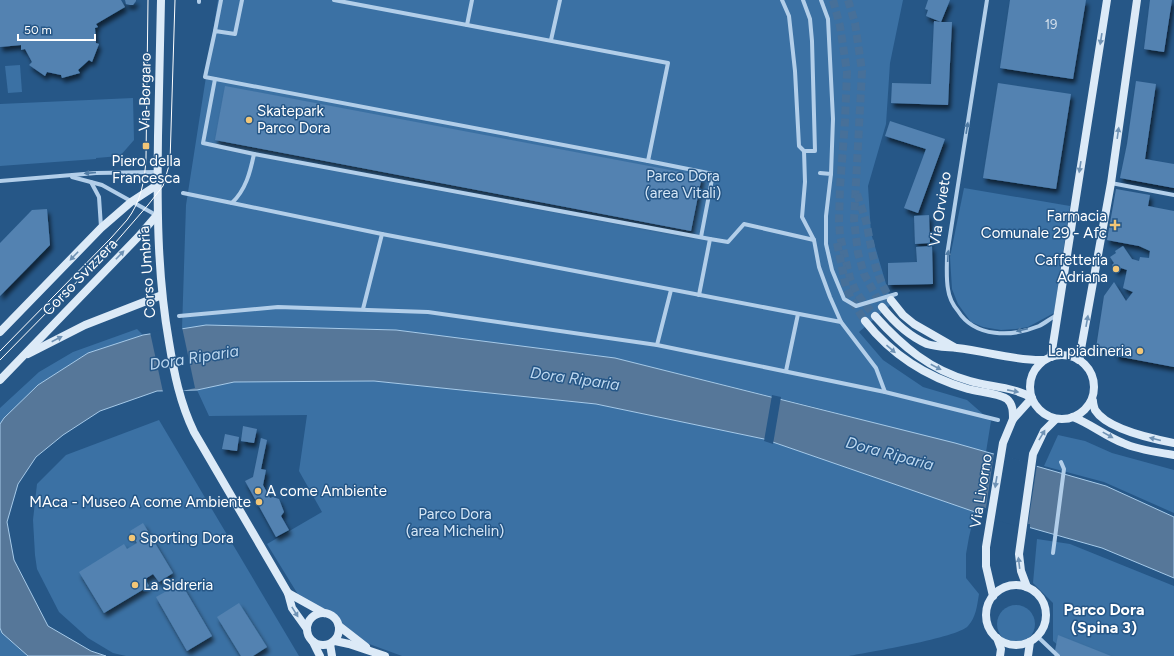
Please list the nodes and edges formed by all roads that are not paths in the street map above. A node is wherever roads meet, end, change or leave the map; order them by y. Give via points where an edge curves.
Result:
1 (161, 0) edge
2 (221, 0) edge
3 (242, 0) edge
4 (334, 0) edge
5 (472, 0) edge
6 (560, 0) edge
7 (782, 0) edge
8 (803, 0) edge
9 (821, 0) edge
10 (987, 0) edge
11 (1107, 0) edge
12 (1137, 0) edge
13 (467, 25) junction
14 (215, 31) junction
15 (551, 40) junction
16 (215, 79) junction
17 (804, 151) junction
18 (254, 154) junction
19 (648, 161) junction
20 (157, 172) junction
21 (820, 173) dead end
22 (831, 174) junction
23 (68, 175) junction
24 (0, 181) edge
25 (91, 181) junction
26 (1111, 183) junction
27 (157, 185) junction
28 (183, 193) dead end
29 (1174, 195) edge
30 (131, 202) junction
31 (232, 203) junction
32 (157, 216) junction
33 (102, 228) junction
34 (382, 234) junction
35 (701, 237) junction
36 (710, 239) junction
37 (814, 240) junction
38 (671, 290) junction
39 (162, 295) junction
40 (700, 295) junction
41 (894, 297) joint
42 (882, 307) tunnel mouth
43 (362, 309) junction
44 (798, 314) junction
45 (1058, 315) junction
46 (179, 316) dead end
47 (875, 316) tunnel mouth
48 (865, 321) tunnel mouth
49 (841, 322) junction
50 (0, 332) edge
51 (657, 345) junction
52 (957, 348) junction
53 (22, 357) junction
54 (1047, 358) junction
55 (1080, 360) junction
56 (786, 371) junction
57 (0, 380) edge
58 (885, 392) junction
59 (1032, 398) junction
60 (1093, 401) junction
61 (1073, 417) junction
62 (1013, 419) junction
63 (998, 420) dead end
64 (1055, 420) junction
65 (1174, 443) edge
66 (1174, 455) edge
67 (1061, 462) dead end
68 (1053, 553) dead end
69 (1027, 587) junction
70 (288, 593) junction
71 (993, 596) junction
72 (324, 613) junction
73 (340, 626) junction
74 (307, 629) junction
75 (1038, 636) junction
76 (997, 638) junction
77 (313, 642) junction
78 (1030, 642) junction
79 (333, 643) junction
80 (368, 649) junction
81 (320, 656) edge
82 (332, 656) edge
83 (385, 656) edge
84 (1000, 656) edge
85 (1028, 656) edge
86 (1058, 656) edge

1 - 20 street, Via Borgaro
2 - 14 street
3 - 14 street via 235,34
4 - 13 street
5 - 13 street
6 - 15 street
7 - 17 street via 789,16 799,146
8 - 17 street via 810,19 812,41 815,150
9 - 22 street via 828,19 833,119
45 -> 10 street, Via Orvieto via 1024,331 996,333 982,330 970,325 961,316 953,304 948,289 947,255
11 -> 45 street
26 -> 12 street
13 - 15 street
14 - 16 street via 205,77
15 - 19 street via 668,63
16 - 18 street via 203,143
16 - 19 street
17 - 37 street via 802,217
18 - 31 street via 248,180
18 - 35 street
19 - 35 street via 713,174
20 -> 23 street via 96,172
20 - 27 street, Via Borgaro
21 - 22 street
22 - 41 street via 826,244 832,270 844,299 856,306
23 - 24 street
23 - 25 street
25 - 30 street
25 - 33 street via 99,197
26 - 29 street
55 -> 26 street
27 - 30 street, Corso Svizzera
27 - 32 street, Corso Umbria
28 - 31 street
30 - 32 street
30 - 33 street, Corso Svizzera
31 - 34 street
32 - 39 street, Corso Umbria
53 -> 32 street, Corso Svizzera
33 -> 50 street, Corso Svizzera
34 - 38 street
34 - 43 street
35 - 36 street
36 - 37 street via 728,242 744,224
36 - 40 street
37 - 49 street via 819,267
38 - 40 street
38 - 51 street
53 -> 39 street, Corso Svizzera via 85,325
39 - 70 street, Corso Umbria via 173,369 182,404 194,432
40 - 44 street
41 - 52 street via 903,314 914,324
42 - 52 street via 908,333 927,344
43 - 46 street via 278,306
43 - 51 street via 428,312
44 - 49 street
44 - 56 street
45 - 54 street
47 -> 59 street via 904,345 923,360 944,371 968,381 1020,392
48 -> 62 street via 876,336 915,367 944,382 1006,398 1011,406
49 - 58 street via 876,368
51 - 56 street
52 - 54 street via 1028,361
53 - 57 street, Corso Svizzera
54 - 55 street via 1068,354
54 - 59 street via 1034,372 1030,386
55 - 60 street via 1091,376
56 - 58 street
58 - 63 street
59 - 62 street, Via Livorno
59 - 64 street via 1041,412
60 - 61 street via 1085,411
65 -> 60 street via 1125,430 1101,416
61 - 64 street
61 -> 66 street via 1123,443
62 -> 71 street, Via Livorno via 1003,443 986,547 986,566
69 -> 64 street via 1019,563 1020,537 1033,454 1044,431
67 - 68 street via 1064,469
69 - 71 street via 1014,585 998,591
69 - 75 street via 1036,593 1045,606 1045,622
70 - 72 street
70 -> 74 street via 292,608
71 - 76 street via 988,603 986,619 990,632
72 - 73 street via 331,614
72 - 74 street via 311,618
73 - 79 street via 340,632
73 - 80 street
74 - 77 street
75 - 78 street
75 - 86 street
76 - 78 street via 1014,645
76 - 84 street
77 - 79 street via 321,646
77 - 81 street
78 - 85 street
79 - 80 street
79 - 82 street
80 - 83 street

